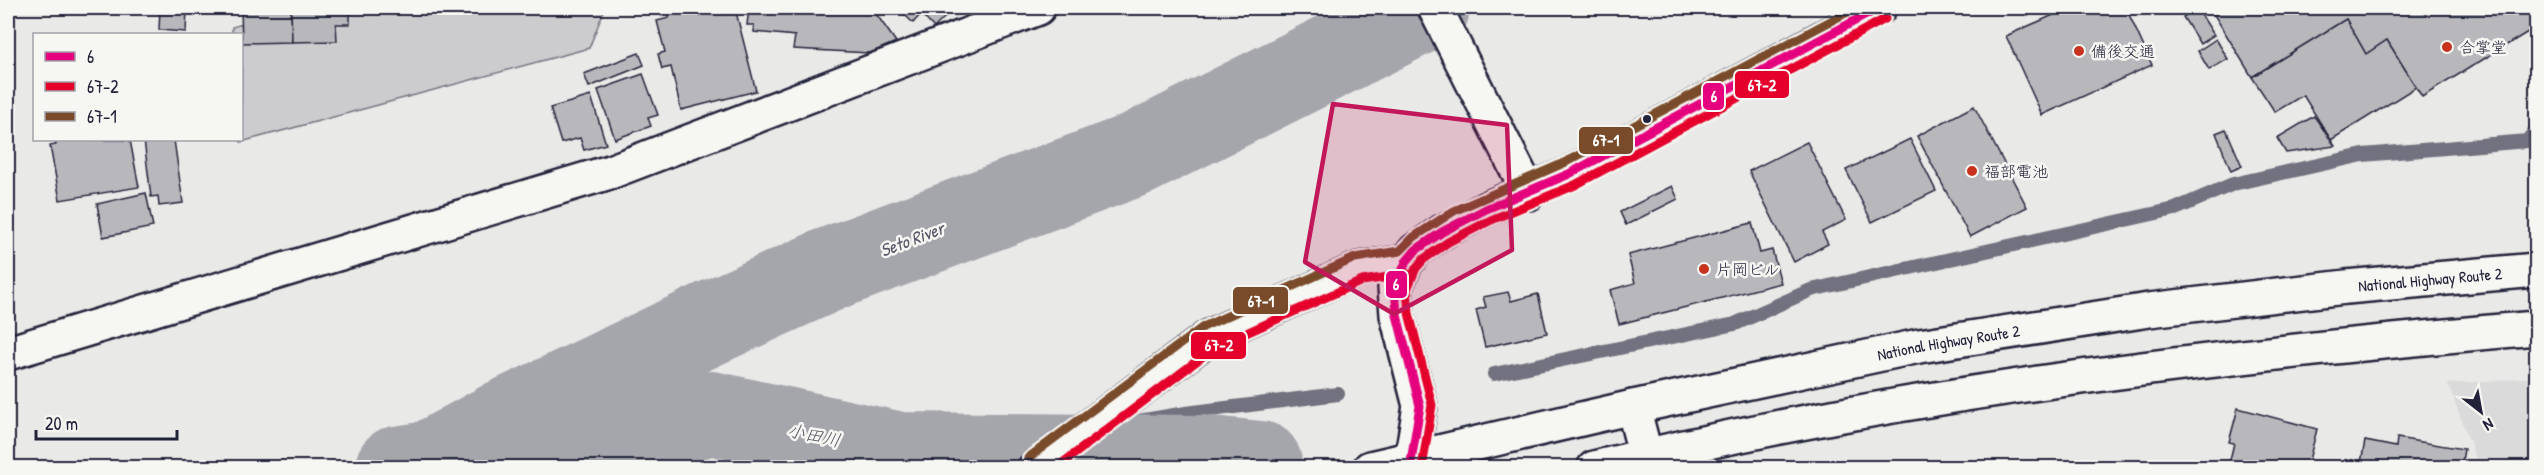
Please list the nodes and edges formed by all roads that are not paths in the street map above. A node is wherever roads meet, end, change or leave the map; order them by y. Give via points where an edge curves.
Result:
1 (1038, 8) edge
2 (1435, 8) edge
3 (1879, 8) edge
4 (1528, 193) junction
5 (1406, 262) junction
6 (2536, 270) edge
7 (2536, 328) edge
8 (8, 353) edge
9 (1633, 407) junction
10 (1647, 461) edge
11 (1411, 463) edge
12 (1035, 468) edge
13 (1370, 468) edge
14 (1594, 468) edge

1 - 8 main road via 610,172
2 - 4 main road
3 - 4 main road
4 - 5 main road via 1442,232
5 - 11 main road via 1395,287 1397,315 1419,406
5 - 12 main road via 1359,268 1209,337
6 - 9 main road, National Highway Route 2 via 2149,310 1920,346
7 - 10 main road via 2358,343 1924,399
9 - 10 main road
9 - 11 main road, National Highway Route 2
10 - 14 main road
11 - 13 main road, National Highway Route 2

